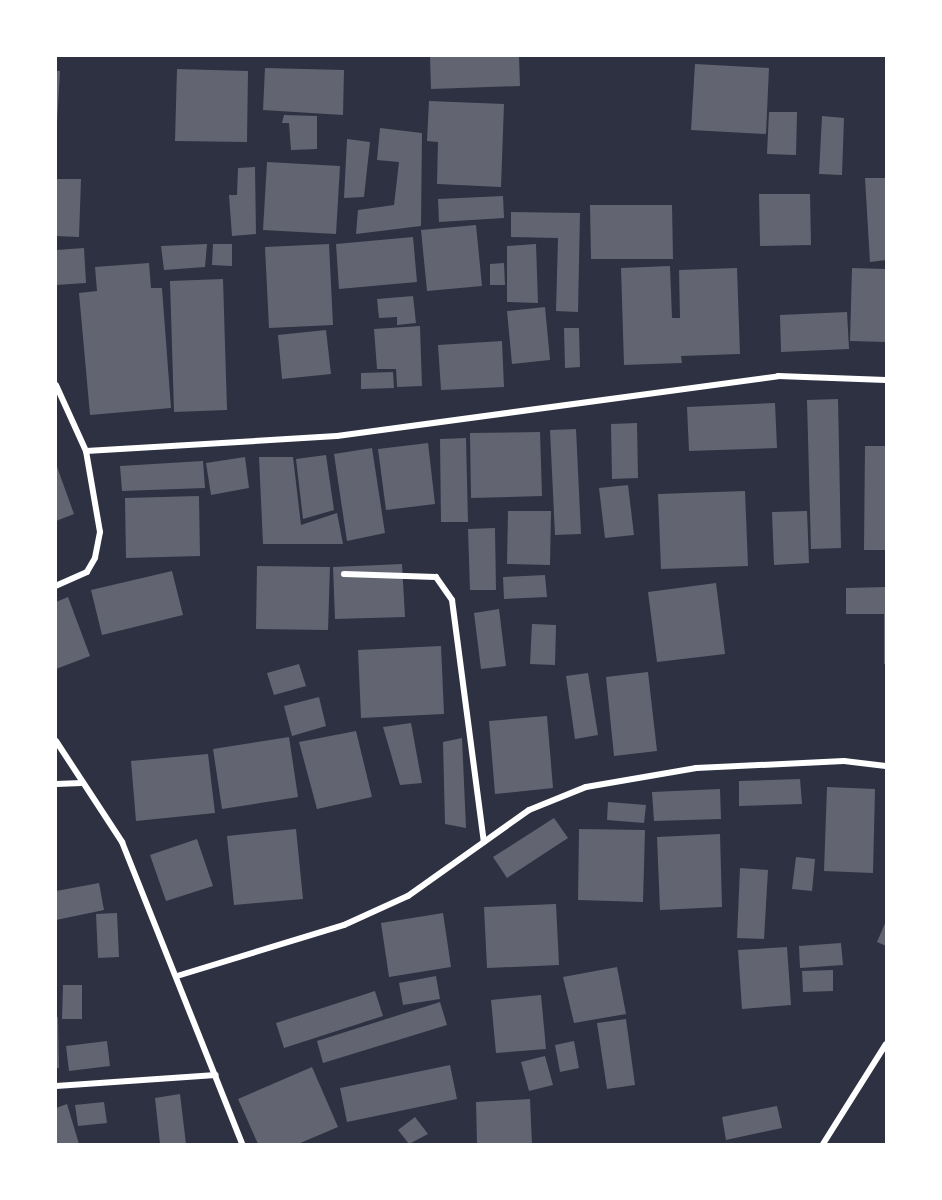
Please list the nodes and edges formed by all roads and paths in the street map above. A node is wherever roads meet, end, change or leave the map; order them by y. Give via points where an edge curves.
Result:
1 (886, 380) edge
2 (56, 385) edge
3 (86, 451) junction
4 (344, 574) dead end
5 (56, 586) edge
6 (56, 741) edge
7 (886, 766) edge
8 (82, 783) junction
9 (56, 784) edge
10 (484, 842) junction
11 (177, 976) junction
12 (886, 1044) edge
13 (216, 1075) junction
14 (56, 1086) edge
15 (242, 1144) edge
16 (823, 1144) edge

1 - 3 street via 778,376 337,436
2 - 3 street
3 - 5 street via 100,532 95,558 87,572
4 - 10 street via 436,577 452,600
6 - 8 street
7 - 10 street via 844,761 696,768 586,787 529,810
8 - 9 street
8 - 11 street via 122,842
10 - 11 street via 408,896 344,925
11 - 13 street
12 - 16 street
13 - 14 street
13 - 15 street

